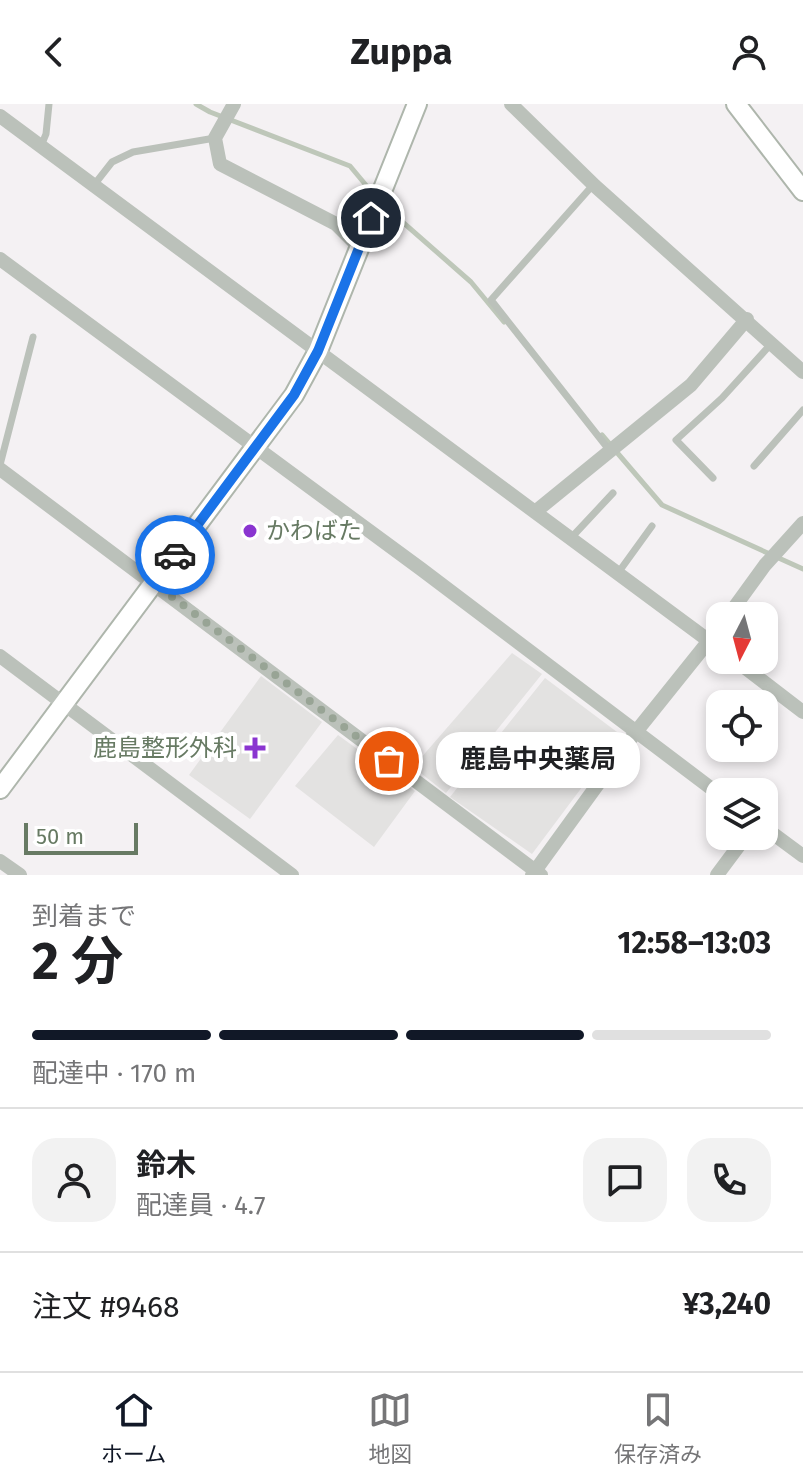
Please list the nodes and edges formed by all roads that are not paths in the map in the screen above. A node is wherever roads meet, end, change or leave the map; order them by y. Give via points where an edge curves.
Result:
1 (49, 104) edge
2 (234, 104) edge
3 (417, 104) edge
4 (511, 104) edge
5 (736, 104) edge
6 (0, 116) edge
7 (215, 138) junction
8 (41, 146) junction
9 (594, 184) junction
10 (94, 185) junction
11 (803, 191) edge
12 (359, 247) junction
13 (0, 259) edge
14 (747, 319) junction
15 (33, 337) dead end
16 (772, 342) junction
17 (318, 351) junction
18 (800, 363) edge
19 (803, 410) edge
20 (254, 447) junction
21 (610, 451) junction
22 (754, 466) dead end
23 (0, 467) edge
24 (713, 478) dead end
25 (613, 493) dead end
26 (535, 512) junction
27 (803, 523) edge
28 (652, 526) dead end
29 (571, 538) junction
30 (618, 573) junction
31 (154, 583) junction
32 (738, 602) edge
33 (706, 638) edge
34 (706, 655) edge
35 (0, 656) edge
36 (753, 674) edge
37 (66, 705) junction
38 (803, 712) edge
39 (635, 733) junction
40 (706, 785) edge
41 (0, 789) edge
42 (778, 837) edge
43 (736, 850) edge
44 (803, 856) edge
45 (0, 861) edge
46 (536, 874) edge
47 (20, 875) edge
48 (292, 875) edge
49 (717, 875) edge

1 - 8 lane
2 - 7 street
3 - 12 street
4 - 9 street
5 - 11 street
6 - 8 street
7 - 10 lane via 133,152 112,162
7 - 12 street via 220,164 336,224
8 - 10 street
9 - 14 street
9 - 21 lane via 491,300
10 - 17 street
12 - 17 street
13 - 20 street
14 - 16 street
14 - 21 street via 691,385
15 - 23 lane
16 - 18 street
16 - 24 lane via 676,440
17 - 20 street via 294,395
17 - 26 street
19 - 22 lane
20 - 31 street
20 - 39 street
21 - 26 street
23 - 31 street
25 - 29 lane
26 - 29 street
27 - 32 street
28 - 30 lane
29 - 30 street
30 - 33 street
31 - 37 street
31 - 46 street
34 - 39 street
35 - 37 street
36 - 38 street
37 - 41 street
37 - 48 street
39 - 40 street
39 - 46 street
42 - 44 street
43 - 49 street
45 - 47 street

